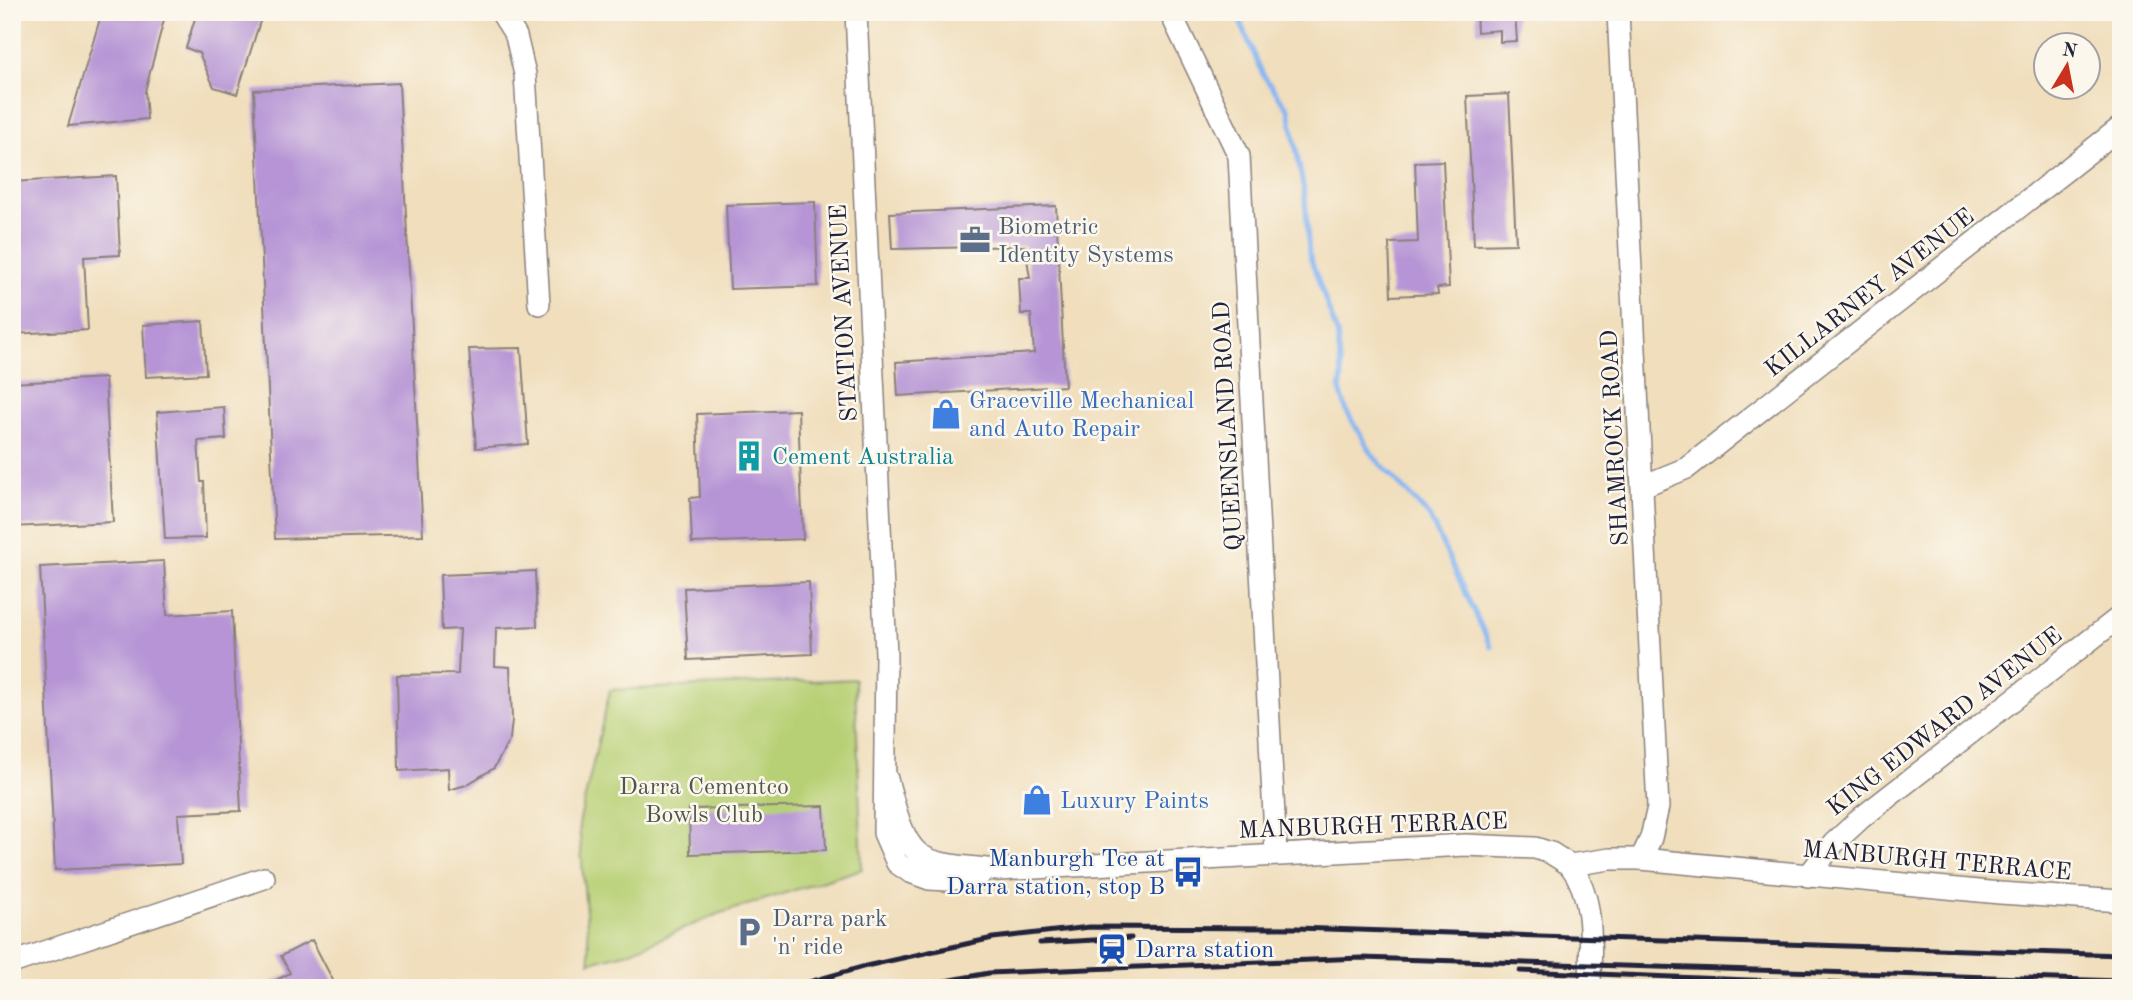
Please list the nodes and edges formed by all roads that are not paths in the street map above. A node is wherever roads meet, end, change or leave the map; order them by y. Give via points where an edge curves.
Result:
1 (501, 12) edge
2 (856, 12) edge
3 (1170, 12) edge
4 (1618, 12) edge
5 (2121, 127) edge
6 (540, 304) dead end
7 (1643, 486) junction
8 (2121, 616) edge
9 (887, 779) junction
10 (1276, 853) junction
11 (922, 857) joint
12 (1641, 859) junction
13 (1570, 864) junction
14 (999, 870) junction
15 (1808, 876) junction
16 (264, 878) dead end
17 (929, 879) joint
18 (2121, 901) edge
19 (12, 963) edge
20 (1590, 988) edge

1 - 6 street via 516,36 525,74
2 - 9 street, STATION AVENUE via 886,654
3 - 10 street, QUEENSLAND ROAD via 1239,156
4 - 7 street, SHAMROCK ROAD
5 - 7 street, KILLARNEY AVENUE via 1688,468
7 - 12 street, SHAMROCK ROAD via 1658,807
8 - 15 street, KING EDWARD AVENUE via 1861,818
9 - 11 street, STATION AVENUE via 903,835
9 - 17 street, STATION AVENUE via 884,833 890,851 904,867
10 - 13 street, MANBURGH TERRACE via 1514,846 1551,853
10 - 14 street, MANBURGH TERRACE
11 - 14 street, MANBURGH TERRACE via 940,864
12 - 13 street, MANBURGH TERRACE
12 - 15 street, MANBURGH TERRACE
13 - 20 street via 1580,877 1588,903
14 - 17 street, MANBURGH TERRACE via 970,878
15 - 18 street, MANBURGH TERRACE
16 - 19 street

